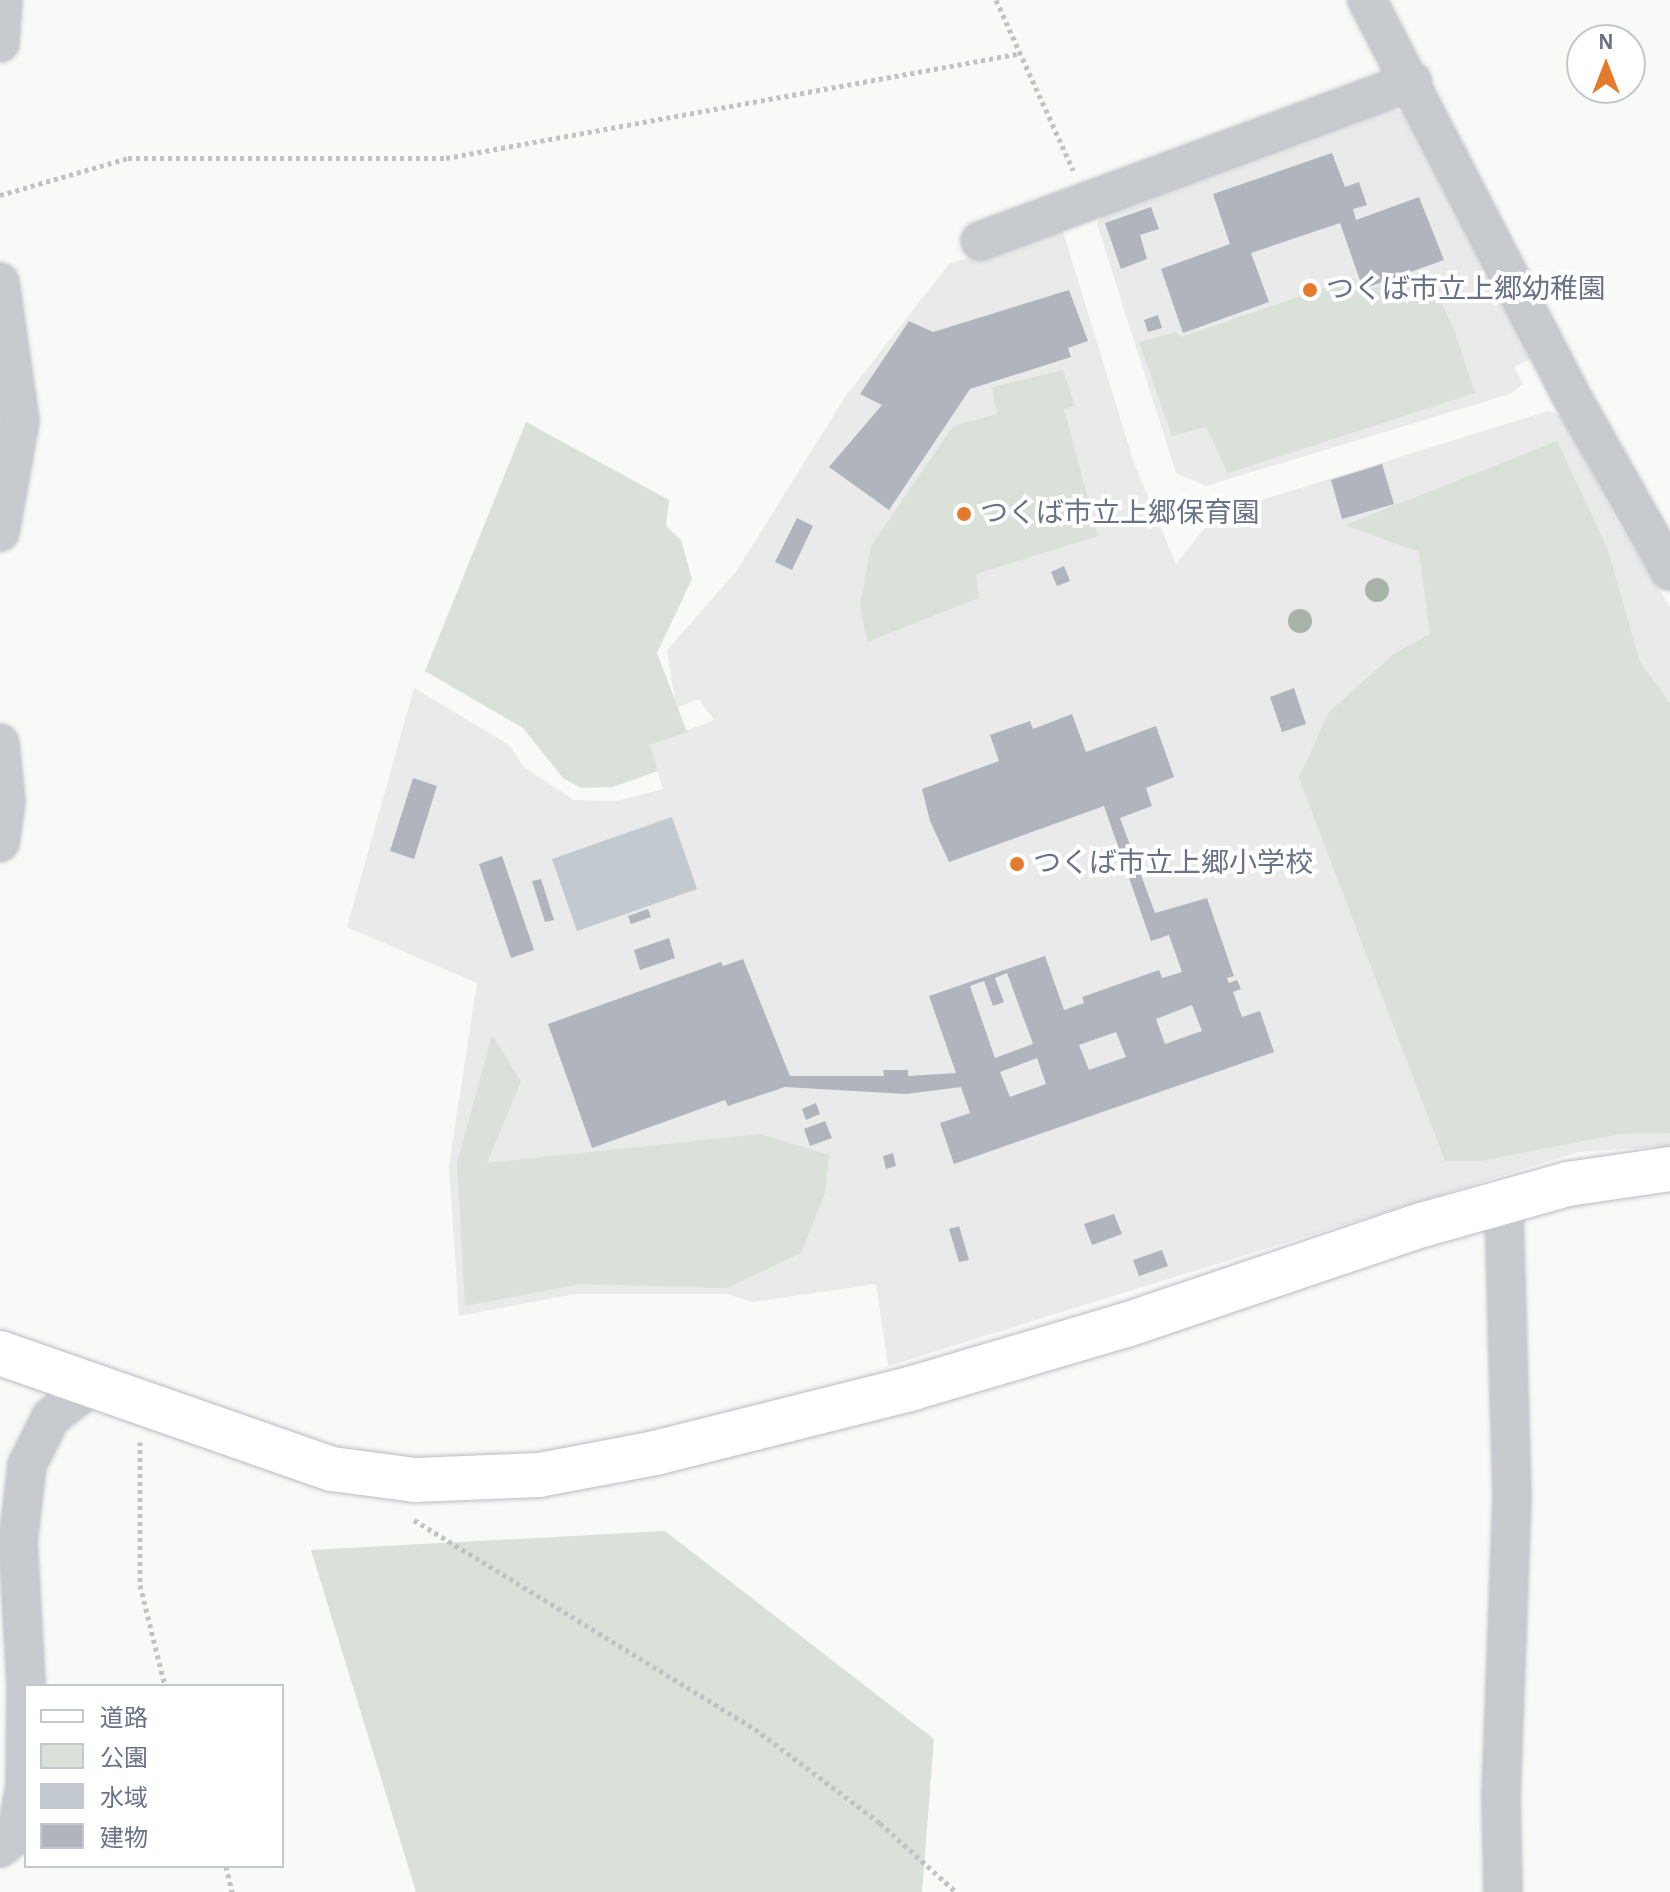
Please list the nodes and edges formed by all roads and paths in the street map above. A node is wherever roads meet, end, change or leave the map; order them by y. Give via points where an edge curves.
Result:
1 (3, 0) edge
2 (996, 0) edge
3 (1367, 0) edge
4 (0, 43) edge
5 (1022, 53) junction
6 (1412, 81) junction
7 (0, 195) edge
8 (1087, 202) junction
9 (980, 241) dead end
10 (0, 282) edge
11 (0, 532) edge
12 (1670, 571) edge
13 (0, 743) edge
14 (0, 843) edge
15 (1670, 1169) edge
16 (1504, 1202) junction
17 (0, 1353) edge
18 (95, 1384) junction
19 (151, 1406) junction
20 (400, 1511) dead end
21 (165, 1684) edge
22 (24, 1752) edge
23 (24, 1792) edge
24 (0, 1848) edge
25 (226, 1868) edge
26 (232, 1892) edge
27 (956, 1892) edge
28 (1503, 1892) edge

1 - 4 street
2 - 5 path
3 - 6 street
5 - 7 path via 446,158 128,158
5 - 8 path
6 - 8 street
6 - 12 street via 1568,390
8 - 9 street
10 - 11 street via 20,421
13 - 14 street via 6,802
15 - 16 street via 1568,1184
16 - 19 street via 949,1378 655,1453 539,1475 370,1477 251,1444
16 - 28 street via 1512,1497 1501,1797
17 - 18 street
18 - 19 street
18 - 22 street via 51,1417 27,1465 18,1541
19 - 21 path via 140,1432 140,1585
20 - 27 path via 755,1729 880,1823
23 - 24 street via 16,1835
25 - 26 path

